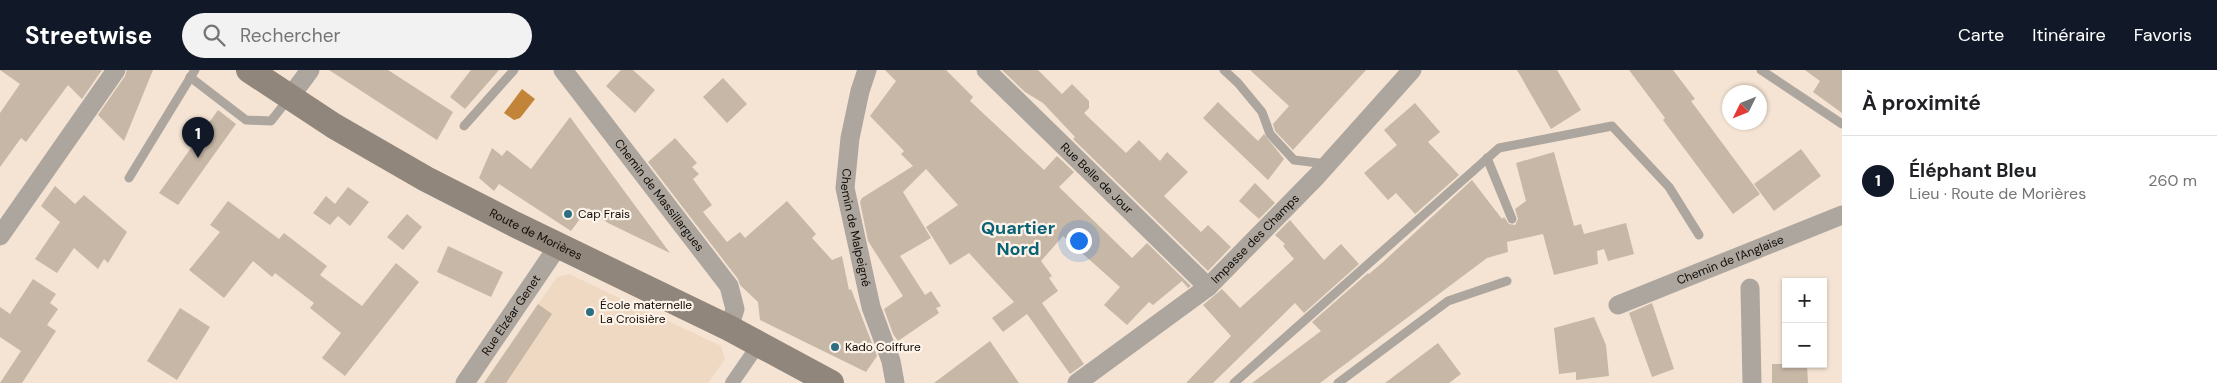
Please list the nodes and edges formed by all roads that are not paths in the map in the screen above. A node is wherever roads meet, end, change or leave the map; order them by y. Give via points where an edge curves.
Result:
1 (116, 70) edge
2 (249, 70) edge
3 (310, 70) edge
4 (514, 70) edge
5 (563, 70) edge
6 (867, 70) edge
7 (986, 70) edge
8 (1224, 70) edge
9 (1412, 70) edge
10 (1761, 70) edge
11 (192, 74) edge
12 (290, 97) junction
13 (1842, 124) edge
14 (464, 126) dead end
15 (1488, 158) junction
16 (1327, 164) junction
17 (129, 178) dead end
18 (1842, 216) edge
19 (1512, 219) dead end
20 (1699, 235) dead end
21 (0, 236) edge
22 (558, 246) junction
23 (1507, 281) dead end
24 (1208, 287) junction
25 (1750, 288) dead end
26 (1618, 305) dead end
27 (729, 328) junction
28 (759, 344) junction
29 (465, 383) edge
30 (732, 383) edge
31 (831, 383) edge
32 (895, 383) edge
33 (1077, 383) edge
34 (1234, 383) edge
35 (1338, 383) edge
36 (1752, 383) edge

1 - 21 street
2 - 12 main road, Route de Morières
3 - 12 street
4 - 14 lane
5 - 27 street, Chemin de Massillargues via 729,286 735,309
6 - 32 street, Chemin de Malpeigné via 850,138 845,188 871,307 891,361
7 - 24 street, Rue Belle de Jour
8 - 16 lane via 1262,112 1270,134 1294,160
9 - 16 street, Impasse des Champs
10 - 13 lane
11 - 12 lane via 246,120 271,121
11 - 17 lane
12 - 22 main road, Route de Morières via 426,179
15 - 19 lane
15 - 20 lane via 1499,148 1612,126 1669,187
15 - 34 lane
16 - 24 street, Impasse des Champs
18 - 26 street, Chemin de l'Anglaise
22 - 27 main road, Route de Morières
22 - 29 street, Rue Elzéar Genet
23 - 35 lane via 1448,301
24 - 33 street, Impasse des Champs
25 - 36 street
27 - 28 main road, Route de Morières
28 - 30 street
28 - 31 main road, Route de Morières

